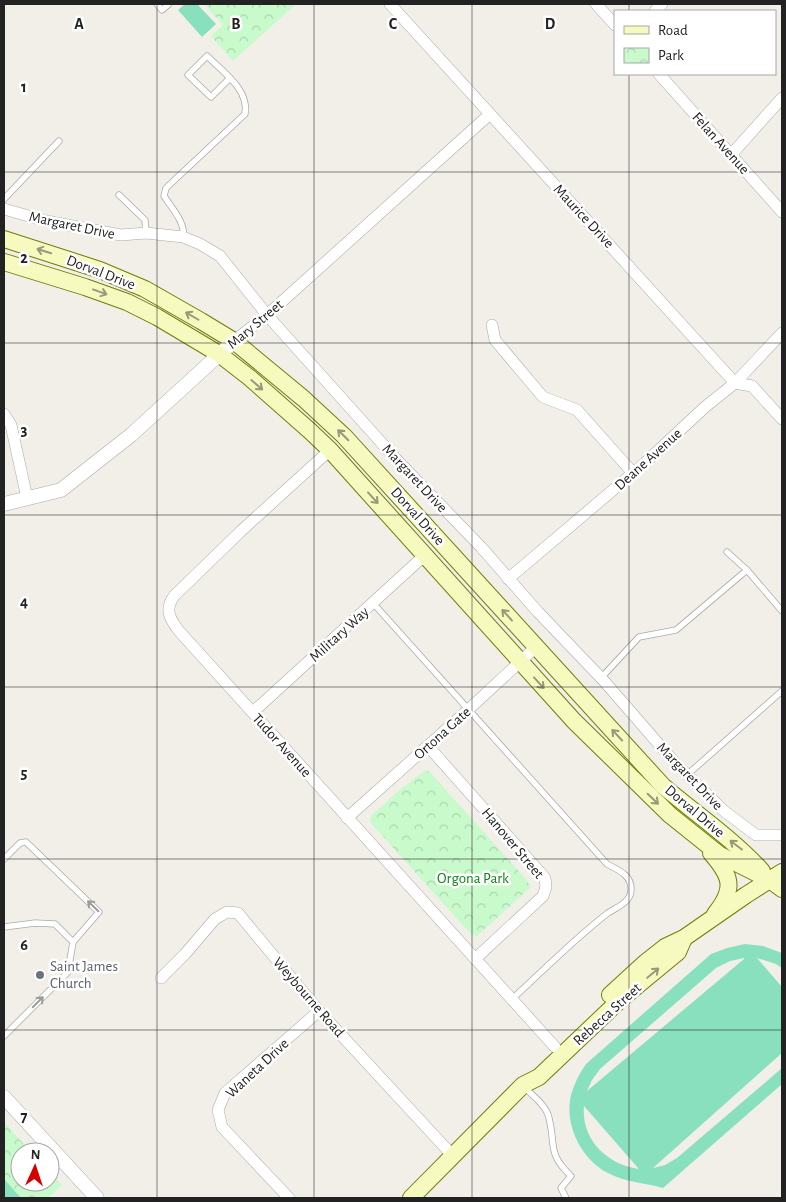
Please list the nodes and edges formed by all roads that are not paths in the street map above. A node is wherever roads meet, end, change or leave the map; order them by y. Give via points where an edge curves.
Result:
1 (157, 4) edge
2 (169, 4) edge
3 (390, 4) edge
4 (596, 4) edge
5 (614, 24) edge
6 (659, 75) edge
7 (230, 78) junction
8 (782, 98) edge
9 (490, 114) junction
10 (59, 141) dead end
11 (732, 155) junction
12 (119, 195) dead end
13 (4, 199) edge
14 (4, 209) edge
15 (782, 212) edge
16 (146, 233) junction
17 (183, 237) junction
18 (4, 239) edge
19 (4, 262) edge
20 (267, 315) junction
21 (492, 325) dead end
22 (782, 333) edge
23 (234, 341) junction
24 (219, 354) junction
25 (735, 383) junction
26 (4, 414) edge
27 (782, 418) edge
28 (330, 450) junction
29 (633, 473) junction
30 (27, 498) junction
31 (4, 504) edge
32 (727, 552) dead end
33 (425, 555) junction
34 (747, 570) junction
35 (508, 579) junction
36 (373, 604) junction
37 (782, 611) edge
38 (536, 647) junction
39 (520, 662) junction
40 (601, 678) junction
41 (782, 691) edge
42 (468, 710) junction
43 (253, 712) junction
44 (428, 746) junction
45 (687, 775) junction
46 (348, 818) junction
47 (782, 835) edge
48 (696, 837) junction
49 (4, 859) edge
50 (778, 881) edge
51 (709, 921) junction
52 (4, 928) edge
53 (684, 938) junction
54 (73, 942) junction
55 (475, 959) junction
56 (161, 978) dead end
57 (512, 1000) junction
58 (319, 1011) junction
59 (4, 1036) edge
60 (555, 1047) junction
61 (523, 1085) junction
62 (4, 1097) edge
63 (453, 1156) junction
64 (97, 1198) edge
65 (289, 1198) edge
66 (411, 1198) edge
67 (566, 1198) edge

1 - 2 lane via 162,10
3 - 9 street, Maurice Drive
4 - 5 street
6 - 11 street, Felan Avenue
7 - 7 lane via 211,97 188,75 207,56
7 - 17 lane via 243,95 245,114 166,188 164,196 180,222
8 - 11 street
9 - 20 street, Mary Street
9 - 25 street, Maurice Drive
10 - 13 lane
11 - 15 street, Felan Avenue
12 - 16 lane via 145,220
14 - 16 street, Margaret Drive via 46,221 121,235
16 - 17 street, Margaret Drive
17 - 20 street, Margaret Drive via 220,256
23 -> 18 main road, Dorval Drive via 145,289 100,270
19 -> 24 main road, Dorval Drive via 127,302
20 - 23 street, Mary Street
20 - 35 street, Margaret Drive
21 - 29 street via 495,340 543,397 577,410
22 - 25 street, Deane Avenue
23 - 24 street, Mary Street
38 -> 23 main road, Dorval Drive via 344,436
24 -> 28 main road, Dorval Drive
24 - 30 street, Mary Street via 131,435 61,490
25 - 27 street, Maurice Drive via 752,386
25 - 29 street, Deane Avenue
26 - 30 street via 11,425
28 -> 33 main road, Dorval Drive
28 - 43 street, Tudor Avenue via 241,531 174,596 169,605 171,621
29 - 35 street, Deane Avenue
30 - 31 street, Mary Street
32 - 34 lane
33 - 36 street, Military Way
33 - 39 main road, Dorval Drive
34 - 37 lane
34 - 40 lane via 676,630 639,637
35 - 40 street, Margaret Drive
36 - 42 lane
36 - 43 street, Military Way
38 - 39 street, Ortona Gate
50 -> 38 main road, Dorval Drive via 663,786
39 - 42 street, Ortona Gate
39 -> 48 main road, Dorval Drive via 574,721
40 - 45 street, Margaret Drive
41 - 45 lane
42 - 44 street, Ortona Gate
42 - 57 lane via 607,864 624,873 631,885 625,902 600,919
43 - 46 street, Tudor Avenue
44 - 46 street, Ortona Gate
44 - 55 street, Hanover Street via 545,878 543,896
45 - 47 street, Margaret Drive via 724,811 756,835
46 - 55 street, Tudor Avenue
48 - 50 main road, Dorval Drive via 720,854
48 - 51 main road via 728,874 726,897
54 -> 49 lane via 99,912 26,842 20,843
50 - 51 main road, Rebecca Street
51 - 53 main road, Rebecca Street
52 - 54 lane via 35,923 55,924
53 - 60 main road, Rebecca Street via 665,946 646,962
61 -> 53 main road, Rebecca Street via 539,1077 621,999 678,952
59 -> 54 lane via 68,972
55 - 57 street, Tudor Avenue
56 - 58 street, Weybourne Road via 215,918 227,912 238,914
57 - 60 street, Tudor Avenue
58 - 63 street, Weybourne Road
58 - 65 street, Waneta Drive via 225,1093 218,1110 222,1126
60 - 61 main road, Rebecca Street
61 - 63 main road, Rebecca Street
61 - 67 lane via 549,1118 554,1155 571,1176 561,1188
62 - 64 street
63 - 66 main road, Rebecca Street

